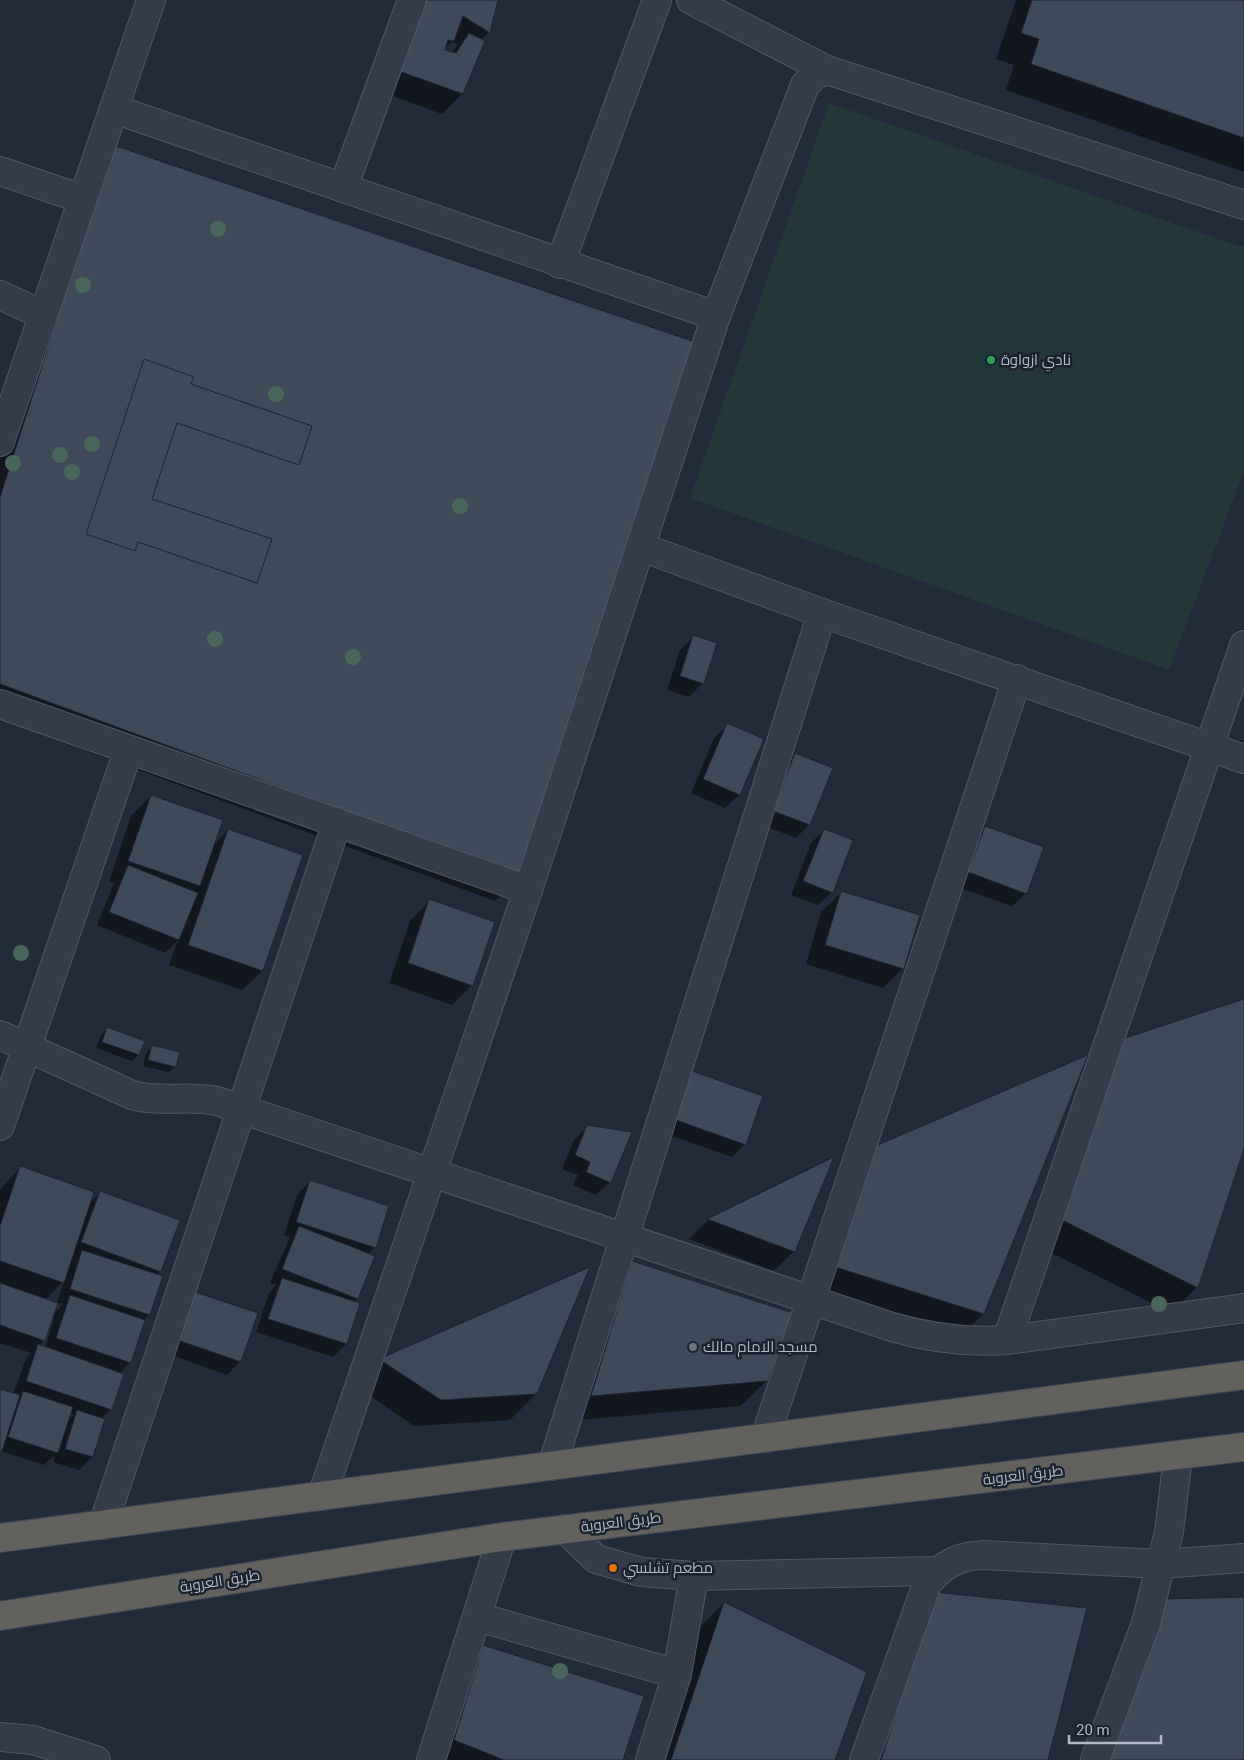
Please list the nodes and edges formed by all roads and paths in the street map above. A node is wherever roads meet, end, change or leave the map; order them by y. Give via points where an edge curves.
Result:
1 (152, 0) edge
2 (412, 0) edge
3 (657, 0) edge
4 (691, 0) edge
5 (827, 70) junction
6 (114, 109) junction
7 (0, 171) edge
8 (344, 188) junction
9 (82, 199) junction
10 (1244, 205) edge
11 (560, 264) junction
12 (0, 296) edge
13 (43, 314) junction
14 (716, 316) junction
15 (0, 442) edge
16 (641, 547) junction
17 (822, 614) junction
18 (1244, 645) edge
19 (1017, 679) junction
20 (0, 704) edge
21 (1211, 747) junction
22 (128, 751) junction
23 (1244, 759) edge
24 (336, 822) junction
25 (528, 890) junction
26 (0, 1035) edge
27 (25, 1047) junction
28 (240, 1109) junction
29 (0, 1126) edge
30 (432, 1173) junction
31 (624, 1237) junction
32 (811, 1300) junction
33 (1244, 1308) edge
34 (1007, 1340) junction
35 (1244, 1375) edge
36 (765, 1438) junction
37 (1244, 1448) edge
38 (1178, 1456) junction
39 (552, 1466) junction
40 (322, 1496) junction
41 (103, 1524) junction
42 (565, 1529) junction
43 (502, 1537) junction
44 (0, 1538) edge
45 (1244, 1558) edge
46 (1162, 1564) junction
47 (937, 1571) junction
48 (694, 1576) junction
49 (0, 1616) edge
50 (478, 1617) junction
51 (677, 1674) junction
52 (11, 1745) edge
53 (96, 1760) edge
54 (431, 1760) edge
55 (650, 1760) edge
56 (864, 1760) edge
57 (1095, 1760) edge

1 - 6 street
2 - 8 street
3 - 11 street
4 - 5 street
5 - 10 street
5 - 14 street via 814,75 804,85
6 - 8 street
6 - 9 street
7 - 9 street
8 - 11 street
9 - 13 street
11 - 14 street
12 - 13 street
13 - 15 street
14 - 16 street
16 - 17 street
16 - 25 street
17 - 19 street
17 - 31 street
18 - 21 street
19 - 21 street
19 - 32 street
20 - 22 street
21 - 23 street
21 - 34 street
22 - 24 street
22 - 27 street
24 - 25 street
24 - 28 street
25 - 30 street
26 - 27 street
27 - 28 street via 132,1095 154,1100 207,1099
27 - 29 street
28 - 30 street
28 - 41 street
30 - 31 street
30 - 40 street
31 - 32 street
31 - 39 street
32 - 34 street via 937,1338
32 - 36 street
33 - 34 street
35 - 36 highway
36 - 39 highway
37 - 38 highway, طريق العروبة
38 - 42 highway, طريق العروبة
38 - 46 street via 1175,1498
39 - 40 highway
40 - 41 highway
41 - 44 highway
42 - 43 highway, طريق العروبة
42 - 48 street via 596,1558 641,1572
43 - 49 highway, طريق العروبة
43 - 50 street
45 - 46 street
46 - 47 street via 983,1555 951,1561
46 - 57 street via 1146,1623
47 - 48 street
47 - 56 street via 921,1599
48 - 51 street
50 - 51 street
50 - 54 street
51 - 55 street
52 - 53 street

